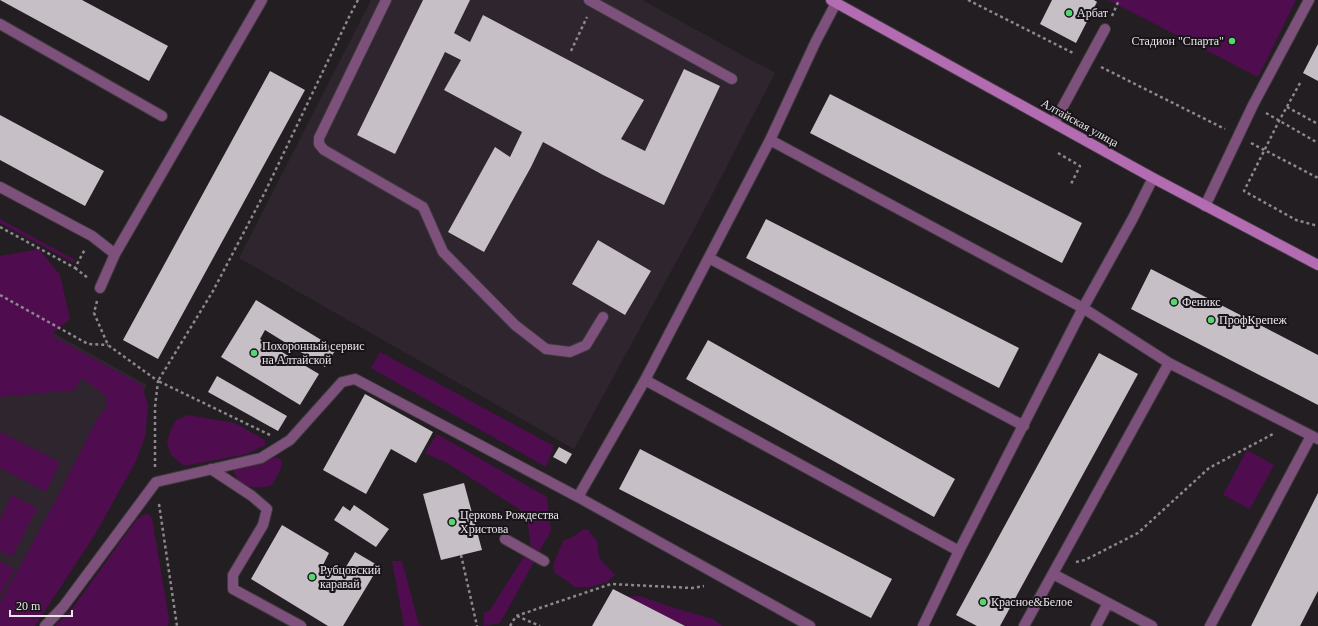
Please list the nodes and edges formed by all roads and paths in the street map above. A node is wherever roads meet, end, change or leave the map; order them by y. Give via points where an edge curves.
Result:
1 (262, 0) edge
2 (358, 0) edge
3 (386, 0) edge
4 (968, 0) edge
5 (1309, 0) edge
6 (591, 1) edge
7 (834, 2) edge
8 (0, 24) edge
9 (1105, 28) dead end
10 (571, 51) dead end
11 (1087, 60) junction
12 (732, 79) dead end
13 (1300, 83) dead end
14 (1253, 105) junction
15 (1287, 107) junction
16 (162, 116) dead end
17 (1279, 121) junction
18 (1054, 123) junction
19 (1318, 124) edge
20 (1239, 136) junction
21 (770, 140) junction
22 (1318, 143) edge
23 (1265, 150) junction
24 (1058, 153) dead end
25 (1153, 178) junction
26 (1318, 178) edge
27 (1071, 184) dead end
28 (0, 187) edge
29 (1204, 206) junction
30 (1318, 226) edge
31 (0, 227) edge
32 (92, 236) junction
33 (116, 254) junction
34 (709, 258) junction
35 (1318, 265) edge
36 (100, 288) joint
37 (0, 295) edge
38 (1083, 308) junction
39 (603, 317) dead end
40 (108, 345) junction
41 (1169, 363) junction
42 (645, 380) junction
43 (158, 381) junction
44 (1288, 424) junction
45 (1024, 426) junction
46 (1315, 437) edge
47 (290, 440) junction
48 (211, 469) junction
49 (156, 482) junction
50 (578, 497) junction
51 (505, 539) dead end
52 (959, 551) junction
53 (460, 555) dead end
54 (544, 561) dead end
55 (1055, 572) junction
56 (731, 582) junction
57 (1108, 603) junction
58 (516, 616) junction
59 (45, 626) edge
60 (177, 626) edge
61 (301, 626) edge
62 (477, 626) edge
63 (510, 626) edge
64 (540, 626) edge
65 (810, 626) edge
66 (923, 626) edge
67 (1024, 626) edge
68 (1096, 626) edge
69 (1152, 626) edge
70 (1210, 626) edge

1 - 33 lane
2 - 43 path via 265,192 213,291
3 - 39 lane via 319,138 319,144 324,150 423,207 443,252 515,325 546,349 570,352 586,345
4 - 11 path
5 - 14 lane
6 - 10 path
6 - 12 lane
7 - 18 main road, Алтайская улица
7 - 21 lane
8 - 16 lane
9 - 11 lane
11 - 18 lane
11 - 20 path
13 - 15 path
14 - 17 path
14 - 20 lane
15 - 17 path
15 - 19 path
17 - 22 path
17 - 23 path
18 - 25 main road, Алтайская улица
20 - 23 path
20 - 29 lane
21 - 34 lane
21 - 38 lane
23 - 26 path
23 - 30 path via 1244,191 1296,220
24 - 27 path via 1080,166
25 - 29 main road, Алтайская улица
25 - 38 lane
28 - 32 lane
29 - 35 main road, Алтайская улица
31 - 32 path via 75,268
32 - 33 lane
33 - 36 lane
34 - 42 lane
34 - 45 lane
36 - 40 path via 94,313
37 - 40 path via 88,344
38 - 41 lane
38 - 45 lane
40 - 43 path
41 - 44 lane
41 - 55 lane
42 - 50 lane
42 - 52 lane
43 - 47 path via 273,437
43 - 49 path via 155,407
44 - 46 lane
44 - 55 path via 1260,442 1209,468 1138,533
45 - 52 lane
46 - 70 lane
47 - 48 lane via 261,458
47 - 50 lane via 342,382 355,379
48 - 49 lane
48 - 61 lane via 267,509 263,525 233,575 233,588
49 - 59 lane via 63,607
49 - 60 path
50 - 56 lane
51 - 54 lane
52 - 66 lane
53 - 62 path
55 - 57 lane
55 - 67 lane
56 - 58 path via 692,588 611,584
56 - 65 lane
57 - 68 lane
57 - 69 lane
58 - 63 path
58 - 64 path

